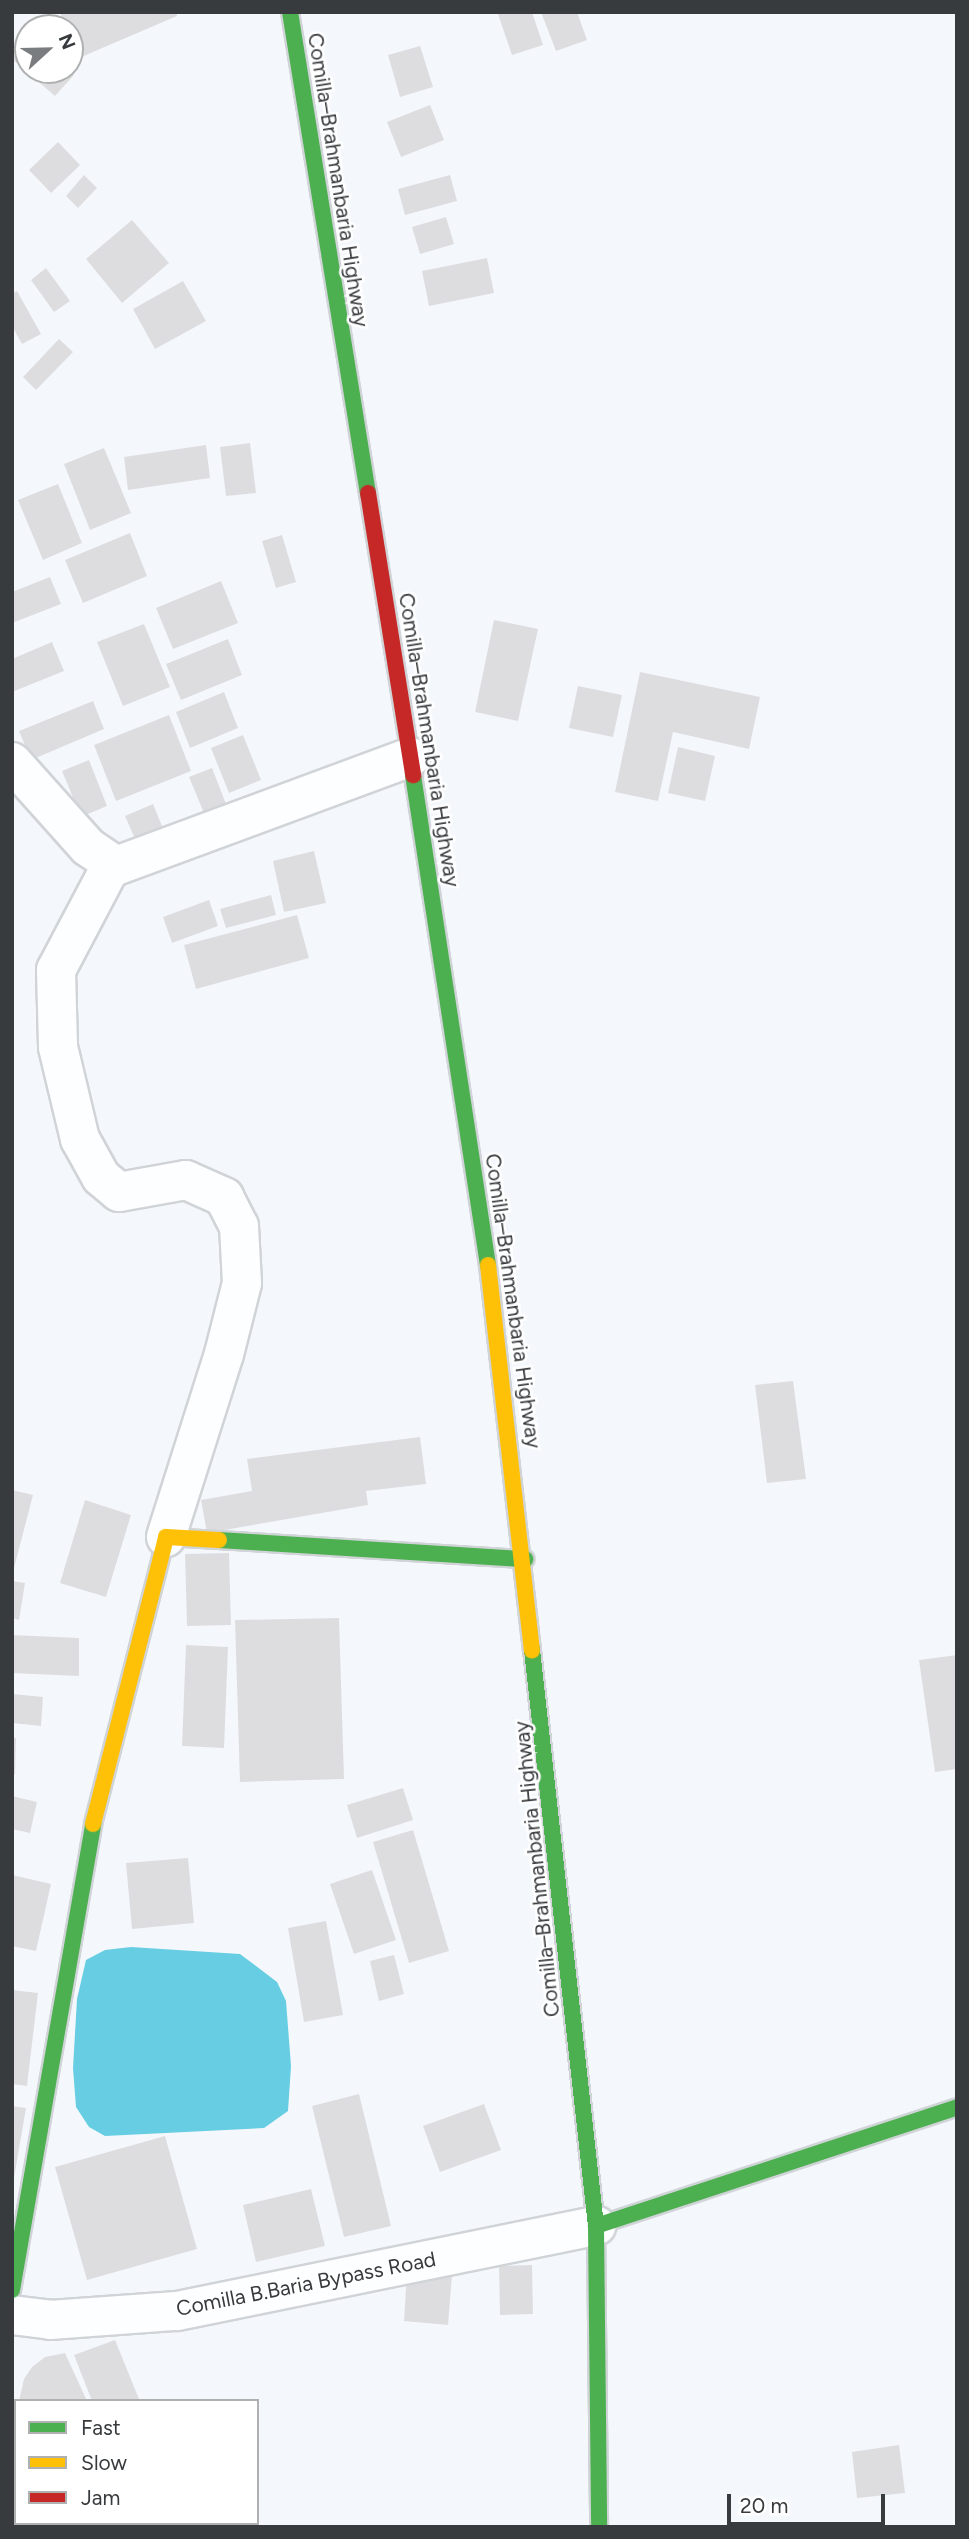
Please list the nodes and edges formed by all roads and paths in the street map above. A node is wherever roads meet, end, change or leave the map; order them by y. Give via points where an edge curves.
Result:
1 (290, 12) edge
2 (411, 757) junction
3 (12, 762) edge
4 (112, 864) junction
5 (166, 1537) junction
6 (525, 1559) junction
7 (957, 2107) edge
8 (596, 2226) junction
9 (12, 2290) edge
10 (12, 2315) edge
11 (599, 2527) edge

1 - 2 main road, Comilla–Brahmanbaria Highway
2 - 4 street via 140,860
2 - 6 main road, Comilla–Brahmanbaria Highway via 459,1060
3 - 4 street via 88,847
4 - 5 street via 56,970 58,1047 80,1139 100,1177 119,1192 186,1180 224,1197 239,1226 242,1283 225,1353
5 - 6 main road
5 - 9 main road via 84,1861
6 - 8 main road, Comilla–Brahmanbaria Highway
7 - 8 main road
8 - 10 street, Comilla B.Baria Bypass Road via 177,2311 88,2319
8 - 11 main road, Comilla–Brahmanbaria Highway

